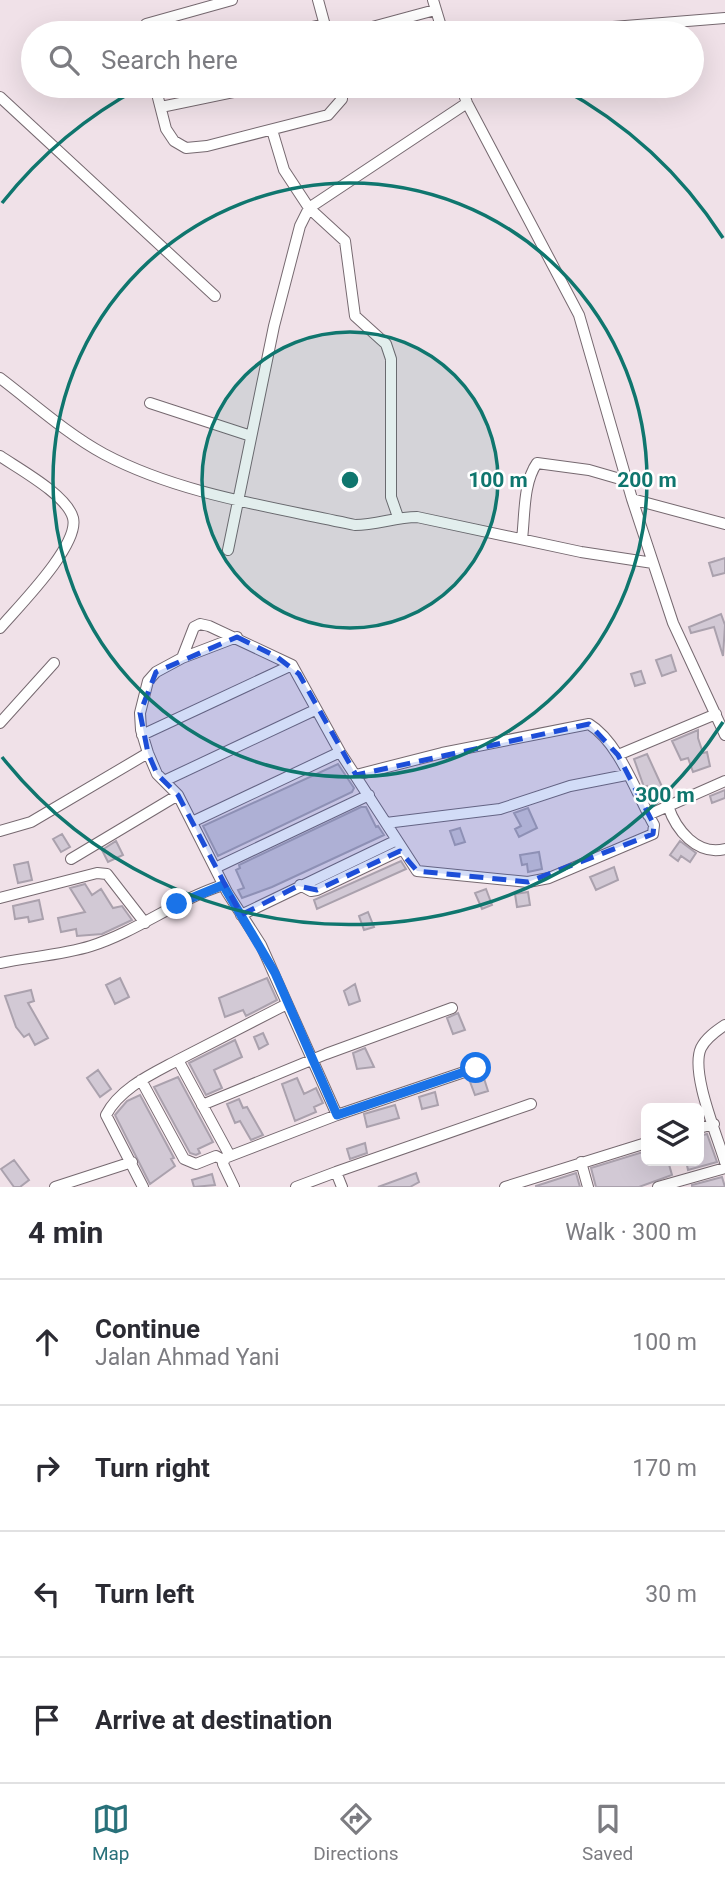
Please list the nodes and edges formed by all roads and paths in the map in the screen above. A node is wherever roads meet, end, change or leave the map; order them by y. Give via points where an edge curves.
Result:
1 (232, 0) edge
2 (318, 0) edge
3 (434, 5) edge
4 (725, 18) edge
5 (157, 21) edge
6 (324, 21) edge
7 (386, 21) edge
8 (688, 21) edge
9 (0, 97) edge
10 (158, 98) edge
11 (205, 98) edge
12 (342, 98) edge
13 (465, 98) edge
14 (467, 103) junction
15 (161, 107) junction
16 (272, 130) junction
17 (309, 208) junction
18 (215, 296) dead end
19 (0, 378) edge
20 (150, 402) dead end
21 (251, 436) junction
22 (0, 456) edge
23 (626, 481) junction
24 (238, 499) junction
25 (632, 499) junction
26 (398, 517) junction
27 (725, 524) edge
28 (522, 539) junction
29 (228, 550) dead end
30 (653, 563) junction
31 (0, 628) edge
32 (237, 637) junction
33 (182, 659) junction
34 (54, 663) dead end
35 (292, 665) junction
36 (315, 710) junction
37 (716, 714) junction
38 (0, 723) edge
39 (724, 730) edge
40 (142, 735) junction
41 (340, 752) junction
42 (148, 753) junction
43 (618, 755) junction
44 (356, 775) junction
45 (626, 775) junction
46 (164, 781) junction
47 (725, 781) edge
48 (178, 795) junction
49 (369, 795) junction
50 (668, 806) junction
51 (648, 815) junction
52 (192, 822) junction
53 (386, 823) junction
54 (0, 831) edge
55 (398, 846) junction
56 (725, 849) edge
57 (71, 859) dead end
58 (215, 868) junction
59 (223, 885) junction
60 (0, 898) edge
61 (242, 915) junction
62 (145, 923) junction
63 (0, 963) edge
64 (287, 1004) junction
65 (452, 1008) dead end
66 (725, 1025) edge
67 (178, 1060) junction
68 (314, 1060) junction
69 (476, 1068) dead end
70 (141, 1080) junction
71 (531, 1104) dead end
72 (202, 1105) junction
73 (337, 1115) junction
74 (714, 1124) junction
75 (704, 1127) edge
76 (641, 1144) edge
77 (227, 1158) junction
78 (132, 1162) junction
79 (581, 1162) junction
80 (725, 1162) edge
81 (725, 1168) edge
82 (336, 1172) junction
83 (55, 1187) edge
84 (143, 1187) edge
85 (234, 1187) edge
86 (296, 1187) edge
87 (342, 1187) edge
88 (505, 1187) edge
89 (589, 1187) edge
90 (658, 1187) edge

1 - 5 street
2 - 6 street
3 - 7 street
4 - 8 street
9 - 18 street
10 - 15 street
11 - 15 street
12 - 16 street via 328,115
13 - 14 street
14 - 17 street
14 - 23 street via 579,316
15 - 16 street via 166,129 186,148
16 - 17 street via 284,170
17 - 21 street via 300,226 274,326
17 - 26 street via 345,241 355,316 386,344 391,359 391,497
19 - 24 street via 100,452 133,468
20 - 21 street
21 - 24 street
22 - 31 street via 44,485 73,517 73,534 63,552
23 - 25 street
23 - 28 street via 537,463 531,471
24 - 26 street via 355,525 379,525
24 - 29 street
25 - 27 street
25 - 30 street
26 - 28 street
28 - 30 street
30 - 37 street via 673,623
32 - 33 street
32 - 33 street via 200,624 194,627
32 - 35 street
33 - 40 street via 148,681 140,713
34 - 38 street
35 - 36 street
35 - 40 street
36 - 41 street
36 - 46 street
37 - 39 street
37 - 43 street
40 - 42 street
41 - 44 street
41 - 52 street
42 - 46 street
42 - 54 street via 31,822
43 - 44 street via 599,730 589,724 575,725
43 - 45 street
44 - 49 street
45 - 51 street
45 - 53 street via 570,786 500,810
46 - 48 street
47 - 50 street
48 - 52 street
48 - 57 street
49 - 53 street
49 - 58 street
50 - 51 street
50 - 56 street via 679,830 693,842 709,850
51 - 55 street via 653,834 549,878 528,882 417,871
52 - 58 street
53 - 55 street
55 - 61 street via 300,885
58 - 59 street
59 - 61 street
59 - 62 street
60 - 62 street via 107,874
61 - 64 street
62 - 63 street via 90,946
64 - 67 street
64 - 68 street
65 - 68 street
66 - 74 street via 707,1039 698,1059
67 - 70 street
67 - 72 street
68 - 72 street
68 - 73 street
69 - 73 street
70 - 77 street via 184,1159 196,1164 216,1156
70 - 78 street via 113,1103 106,1115
71 - 82 street
72 - 77 street
73 - 77 street
74 - 75 street
74 - 80 street
76 - 79 street
77 - 85 street
78 - 83 street
78 - 84 street
79 - 88 street
79 - 89 street
81 - 90 street
82 - 86 street
82 - 87 street

